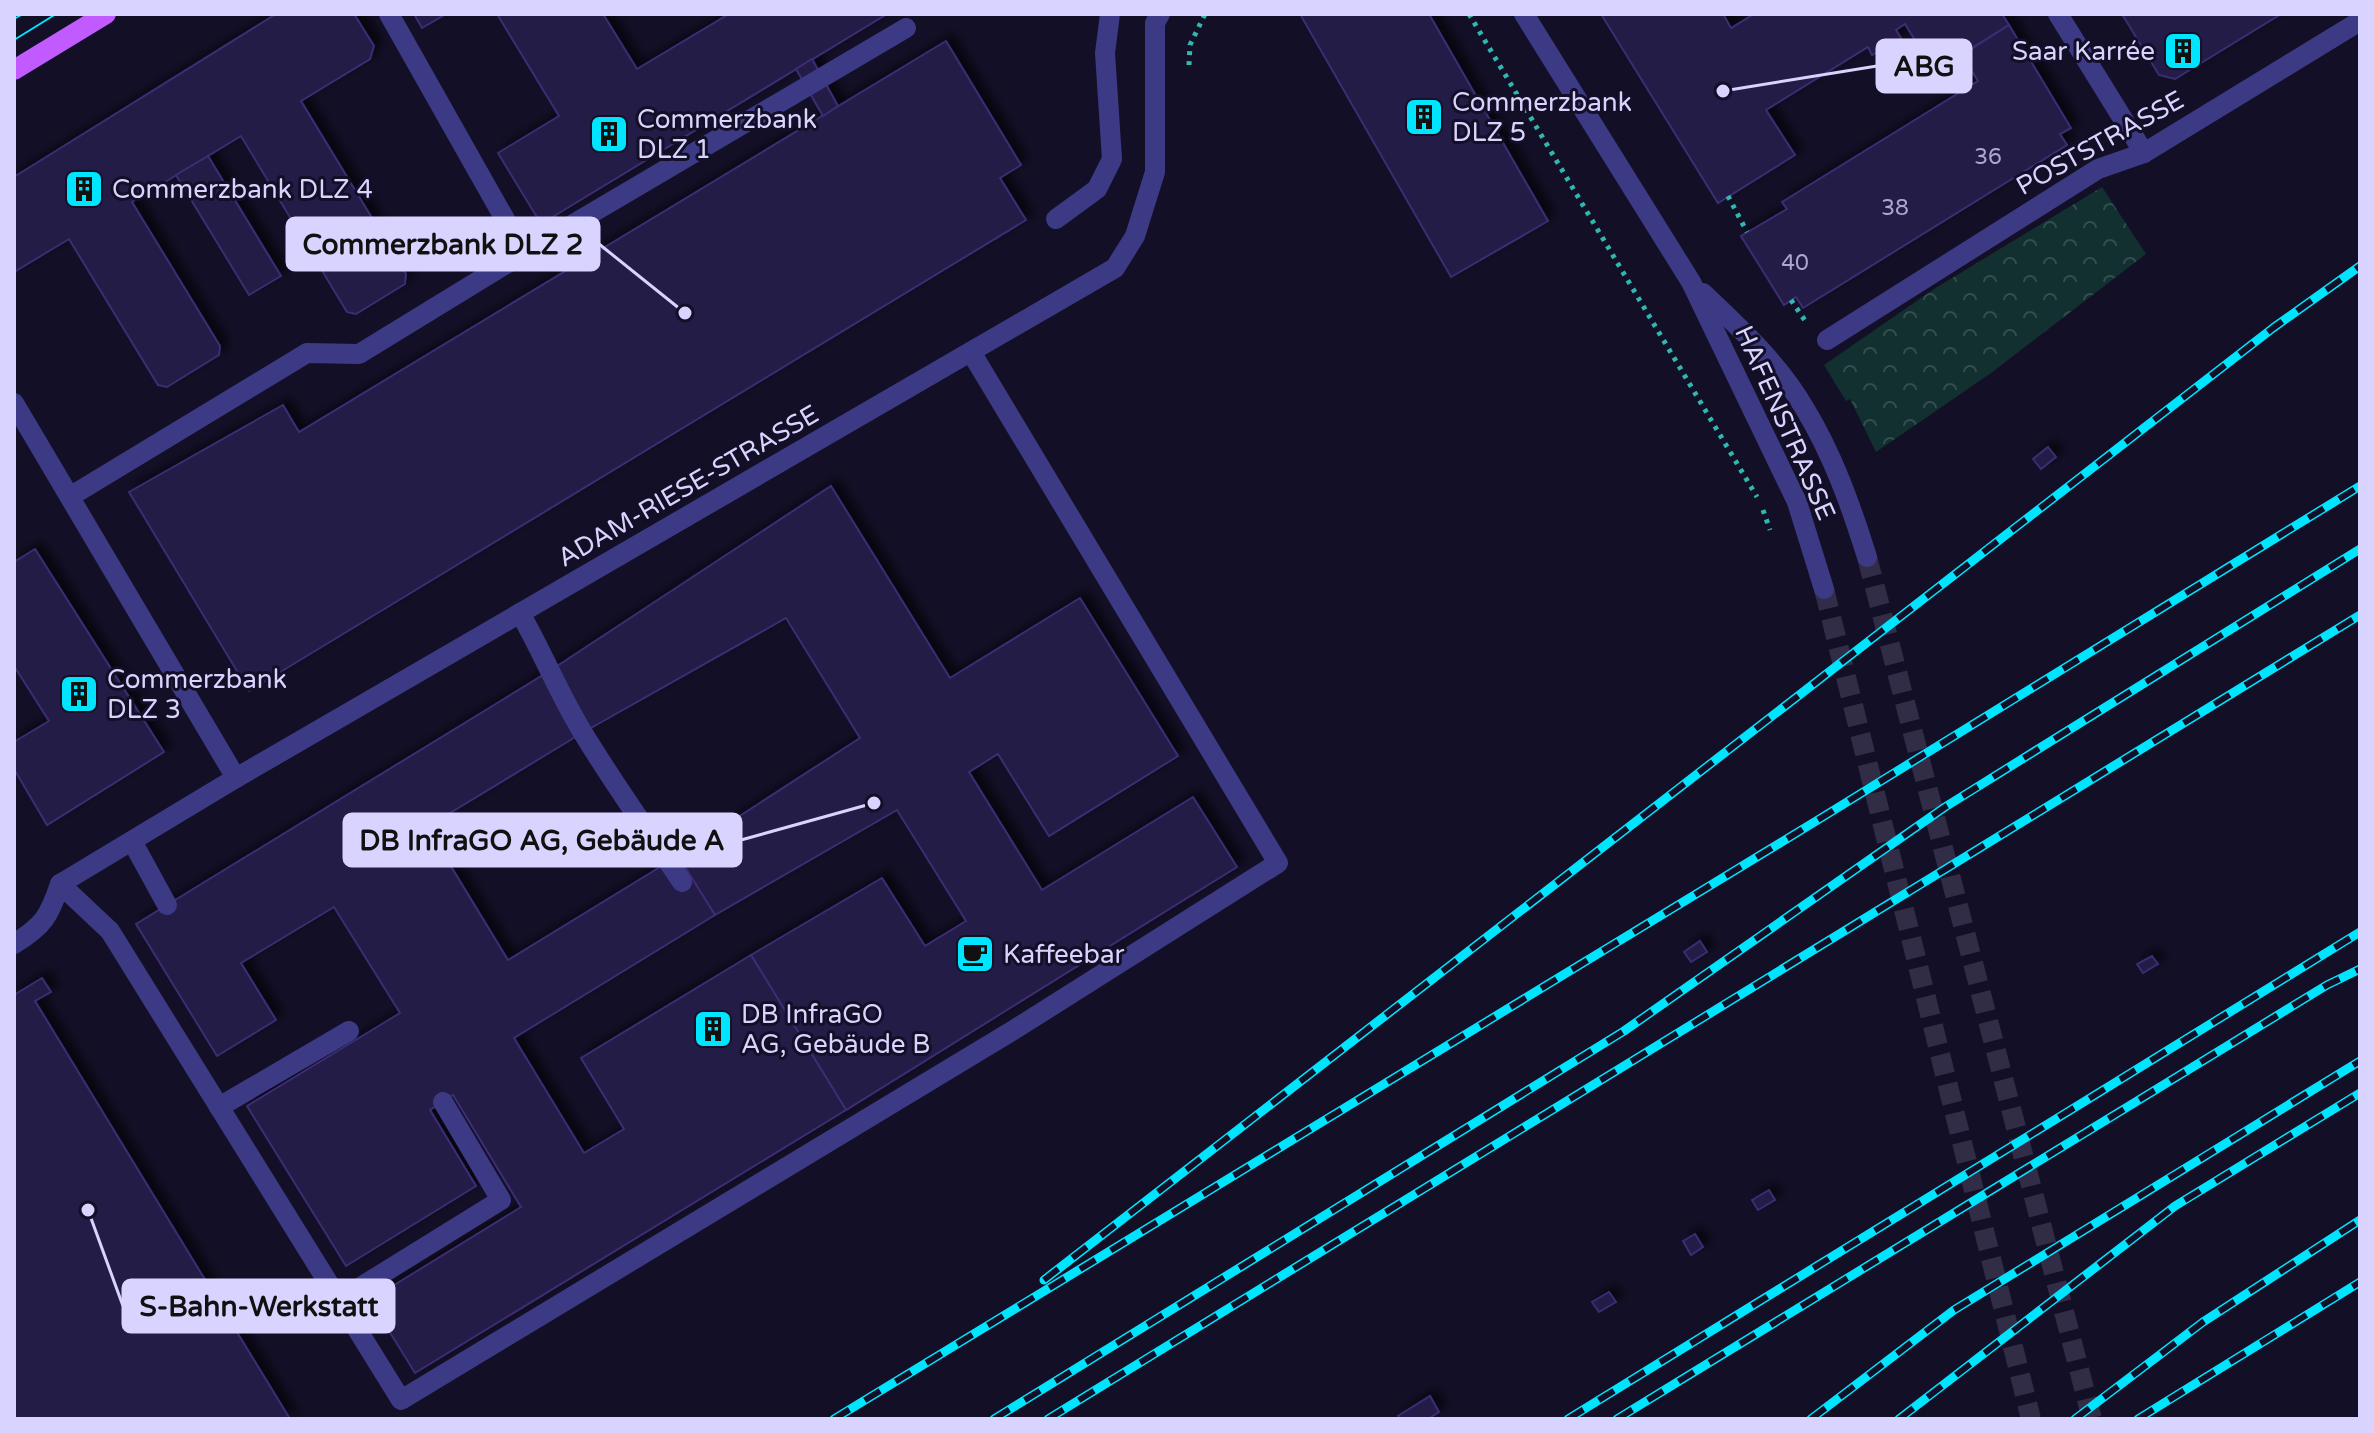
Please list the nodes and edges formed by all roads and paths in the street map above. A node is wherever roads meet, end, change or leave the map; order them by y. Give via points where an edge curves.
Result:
1 (106, 14) edge
2 (389, 14) edge
3 (1110, 14) edge
4 (1160, 14) edge
5 (1205, 14) edge
6 (1469, 14) edge
7 (1524, 14) edge
8 (2058, 14) edge
9 (2360, 21) edge
10 (906, 28) dead end
11 (14, 70) edge
12 (1188, 75) dead end
13 (2144, 153) junction
14 (1728, 196) dead end
15 (1056, 219) dead end
16 (1747, 232) dead end
17 (524, 253) junction
18 (1691, 282) junction
19 (1827, 340) dead end
20 (971, 352) junction
21 (14, 403) edge
22 (71, 496) junction
23 (1773, 538) dead end
24 (1867, 557) tunnel mouth
25 (1824, 589) tunnel mouth
26 (520, 613) junction
27 (236, 778) junction
28 (132, 841) junction
29 (682, 882) dead end
30 (60, 884) junction
31 (167, 905) dead end
32 (14, 944) edge
33 (349, 1031) dead end
34 (443, 1102) dead end
35 (219, 1107) junction
36 (338, 1301) junction

1 - 11 main road
2 - 17 street
3 - 15 street via 1105,53 1112,159 1097,189
4 - 20 street, ADAM-RIESE-STRASSE via 1155,23 1155,172 1135,236 1115,268
5 - 12 path via 1190,45
6 - 23 path via 1761,503
7 - 18 street, HAFENSTRASSE
8 - 13 street
9 - 13 street, POSTSTRASSE
10 - 17 street
13 - 19 street, POSTSTRASSE via 2098,169
14 - 16 path
17 - 22 street via 359,354 307,353
18 - 24 street, HAFENSTRASSE via 1755,342 1804,407 1832,459
18 - 25 street, HAFENSTRASSE via 1797,502
20 - 26 street, ADAM-RIESE-STRASSE
20 - 36 street via 1278,863 1012,1031 401,1400
21 - 22 street
22 - 27 street
26 - 27 street, ADAM-RIESE-STRASSE
26 - 29 street via 582,733
27 - 28 street, ADAM-RIESE-STRASSE
28 - 30 street, ADAM-RIESE-STRASSE
28 - 31 street
30 - 32 street via 38,929
30 - 35 street via 110,931
33 - 35 street
34 - 36 street via 501,1200
35 - 36 street

